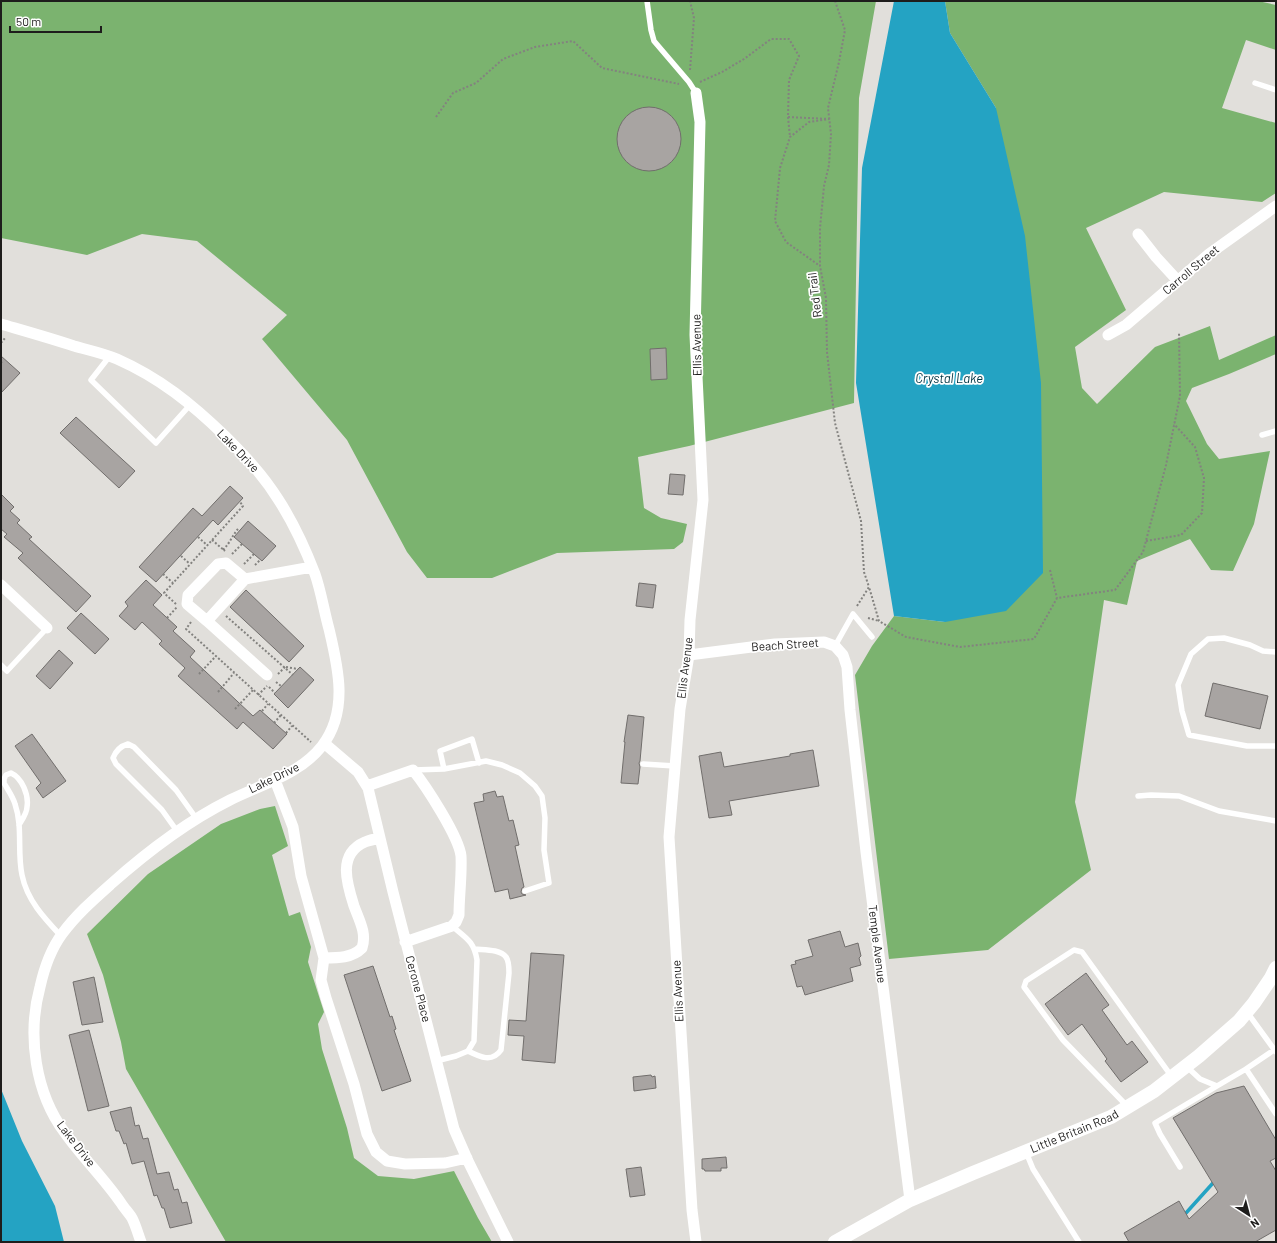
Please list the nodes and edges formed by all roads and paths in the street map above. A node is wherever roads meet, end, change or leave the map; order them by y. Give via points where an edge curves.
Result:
1 (647, 1) edge
2 (690, 1) edge
3 (835, 1) edge
4 (1255, 83) dead end
5 (692, 87) junction
6 (1276, 90) edge
7 (436, 117) dead end
8 (788, 117) junction
9 (829, 119) junction
10 (790, 136) junction
11 (1276, 206) edge
12 (1138, 234) dead end
13 (820, 266) junction
14 (1178, 281) junction
15 (3, 327) edge
16 (1179, 332) dead end
17 (1108, 335) dead end
18 (5, 338) dead end
19 (1, 343) edge
20 (109, 356) junction
21 (190, 404) junction
22 (1174, 424) junction
23 (1276, 431) edge
24 (1262, 435) dead end
25 (240, 502) dead end
26 (238, 529) dead end
27 (198, 537) dead end
28 (212, 540) junction
29 (1146, 541) junction
30 (242, 544) dead end
31 (207, 545) junction
32 (224, 550) junction
33 (227, 553) dead end
34 (254, 554) dead end
35 (180, 556) dead end
36 (230, 556) dead end
37 (260, 560) dead end
38 (190, 564) junction
39 (241, 566) dead end
40 (260, 567) dead end
41 (312, 567) junction
42 (1050, 570) dead end
43 (164, 574) dead end
44 (245, 579) junction
45 (173, 583) junction
46 (1, 586) edge
47 (869, 587) junction
48 (1057, 598) junction
49 (178, 606) junction
50 (218, 609) junction
51 (182, 610) dead end
52 (853, 614) junction
53 (190, 617) dead end
54 (167, 618) dead end
55 (207, 621) junction
56 (879, 621) junction
57 (47, 628) joint
58 (872, 637) dead end
59 (835, 646) junction
60 (1276, 652) edge
61 (689, 655) junction
62 (216, 656) junction
63 (1, 665) edge
64 (285, 667) junction
65 (298, 669) dead end
66 (234, 673) junction
67 (199, 674) dead end
68 (293, 675) dead end
69 (269, 680) junction
70 (281, 686) dead end
71 (849, 688) joint
72 (253, 690) junction
73 (218, 692) dead end
74 (275, 693) dead end
75 (268, 704) junction
76 (235, 709) dead end
77 (262, 711) dead end
78 (281, 716) junction
79 (274, 723) dead end
80 (292, 726) junction
81 (286, 733) dead end
82 (324, 743) junction
83 (313, 744) dead end
84 (1276, 746) edge
85 (479, 763) junction
86 (643, 764) dead end
87 (675, 766) junction
88 (444, 769) junction
89 (413, 770) junction
90 (275, 780) junction
91 (367, 786) junction
92 (1138, 796) dead end
93 (196, 818) junction
94 (1276, 821) edge
95 (19, 825) junction
96 (177, 831) junction
97 (380, 838) junction
98 (525, 891) dead end
99 (452, 926) junction
100 (61, 936) junction
101 (406, 942) junction
102 (476, 950) junction
103 (324, 958) junction
104 (1276, 968) edge
105 (1247, 1012) junction
106 (468, 1051) junction
107 (1275, 1051) edge
108 (436, 1061) junction
109 (1186, 1066) junction
110 (1246, 1069) junction
111 (1172, 1077) junction
112 (1217, 1086) junction
113 (1128, 1107) junction
114 (1276, 1114) edge
115 (1026, 1151) junction
116 (467, 1158) junction
117 (1180, 1167) dead end
118 (910, 1200) junction
119 (141, 1242) edge
120 (508, 1242) edge
121 (696, 1242) edge
122 (835, 1242) edge
123 (1079, 1242) edge

1 - 5 lane via 654,41
2 - 5 path via 694,18
3 - 9 path, Red Trail via 845,30 828,108
4 - 6 lane
5 - 7 path via 602,68 573,41 535,47 503,59 476,83 453,93
5 - 8 path via 744,59 771,39 789,39 799,56 788,80
5 - 61 street, Ellis Avenue via 700,122 695,335 703,500 690,620
8 - 9 path
8 - 10 path
9 - 10 path via 809,122
9 - 13 path, Red Trail via 831,134 820,228
10 - 13 path via 780,168 775,221 786,242
11 - 14 street, Carroll Street via 1209,254
12 - 14 street
13 - 47 path, Red Trail via 826,298 827,352 835,423 861,521 864,572
14 - 17 street, Carroll Street via 1126,325
15 - 20 street, Lake Drive
16 - 22 path via 1180,396
18 - 19 path
20 - 21 street, Lake Drive via 152,377
20 - 21 lane via 91,380 156,443
21 - 41 street, Lake Drive via 254,465 279,500
22 - 29 path
22 - 29 path via 1195,447 1204,478 1202,513 1181,535
23 - 24 lane
25 - 28 path via 243,506
26 - 32 path
27 - 31 path
28 - 31 path
28 - 32 path
29 - 48 path via 1142,552 1115,590
30 - 36 path
31 - 38 path
32 - 33 path
34 - 39 path
35 - 38 path
37 - 40 path via 252,568
38 - 45 path
41 - 44 street
41 - 82 street, Lake Drive via 340,681 340,698 334,725
42 - 48 path
43 - 45 path
44 - 50 street
44 - 55 street via 226,563 218,564 188,595 187,604
45 - 49 path via 164,593
46 - 57 street
47 - 52 path
47 - 56 path, Red Trail
48 - 56 path via 1034,639 960,647 906,637
49 - 51 path
49 - 54 path
50 - 55 street
50 - 64 path
52 - 56 path
52 - 58 lane
52 - 59 lane
53 - 62 path via 186,629
55 - 69 street
57 - 63 lane via 7,671
59 - 61 street, Beach Street via 824,642 775,644
59 - 71 street, Beach Street via 843,655 847,667
60 - 84 lane via 1263,651 1224,638 1208,639 1191,654 1178,685 1189,735 1247,746
61 - 87 street, Ellis Avenue via 680,709
62 - 66 path
62 - 67 path
64 - 65 path
64 - 68 path
66 - 72 path
66 - 73 path
69 - 70 path
69 - 74 path
71 - 118 street, Temple Avenue via 866,852
72 - 75 path
72 - 76 path
75 - 77 path
75 - 78 path
78 - 79 path
78 - 80 path
80 - 81 path
80 - 83 path
82 - 90 street, Lake Drive via 310,759
82 - 91 street, Cerone Place via 358,772
85 - 88 lane
85 - 88 lane via 472,739 440,751
85 - 98 lane via 486,761 520,773 542,796 545,818 544,850 549,883
86 - 87 lane
87 - 121 street, Ellis Avenue via 669,838
88 - 89 lane
89 - 91 street
89 - 99 street via 423,782 456,838 461,855 459,915
90 - 93 street, Lake Drive
90 - 103 street via 293,827 301,876
91 - 97 street, Cerone Place
92 - 94 lane via 1179,796 1219,811
93 - 96 street, Lake Drive
93 - 96 lane via 176,790 134,747 128,744 122,746 113,758 116,764 162,810
95 - 95 lane via 15,804 4,783 6,775 11,773 22,782 27,797 28,808
95 - 100 lane via 22,874 28,894 45,919
96 - 100 street, Lake Drive via 136,862 82,910
97 - 101 street, Cerone Place
97 - 103 street via 365,842 347,859 348,882 364,936 362,948 345,957
99 - 101 street
99 - 102 lane via 470,941
100 - 119 street, Lake Drive via 50,956 40,988 34,1041 37,1070 50,1109 64,1132 132,1218
101 - 108 street, Cerone Place
102 - 106 lane via 474,1041
102 - 106 lane via 502,954 508,961 509,973 501,1050 493,1057 482,1058
103 - 116 street via 321,980 368,1134 376,1152 387,1161 405,1164 445,1163
104 - 105 street, Little Britain Road
105 - 107 lane
105 - 109 street, Little Britain Road
106 - 108 lane
107 - 110 lane
108 - 116 street, Cerone Place via 454,1129
109 - 111 street, Little Britain Road
109 - 112 lane via 1200,1079
110 - 112 lane
110 - 114 lane
111 - 113 street, Little Britain Road via 1154,1092
111 - 113 lane via 1082,952 1074,950 1026,981 1024,988 1063,1040
112 - 117 lane via 1155,1123
113 - 115 street, Little Britain Road via 1111,1117
115 - 118 street, Little Britain Road
115 - 123 lane via 1033,1169
116 - 120 street, Cerone Place
118 - 122 street, Little Britain Road

